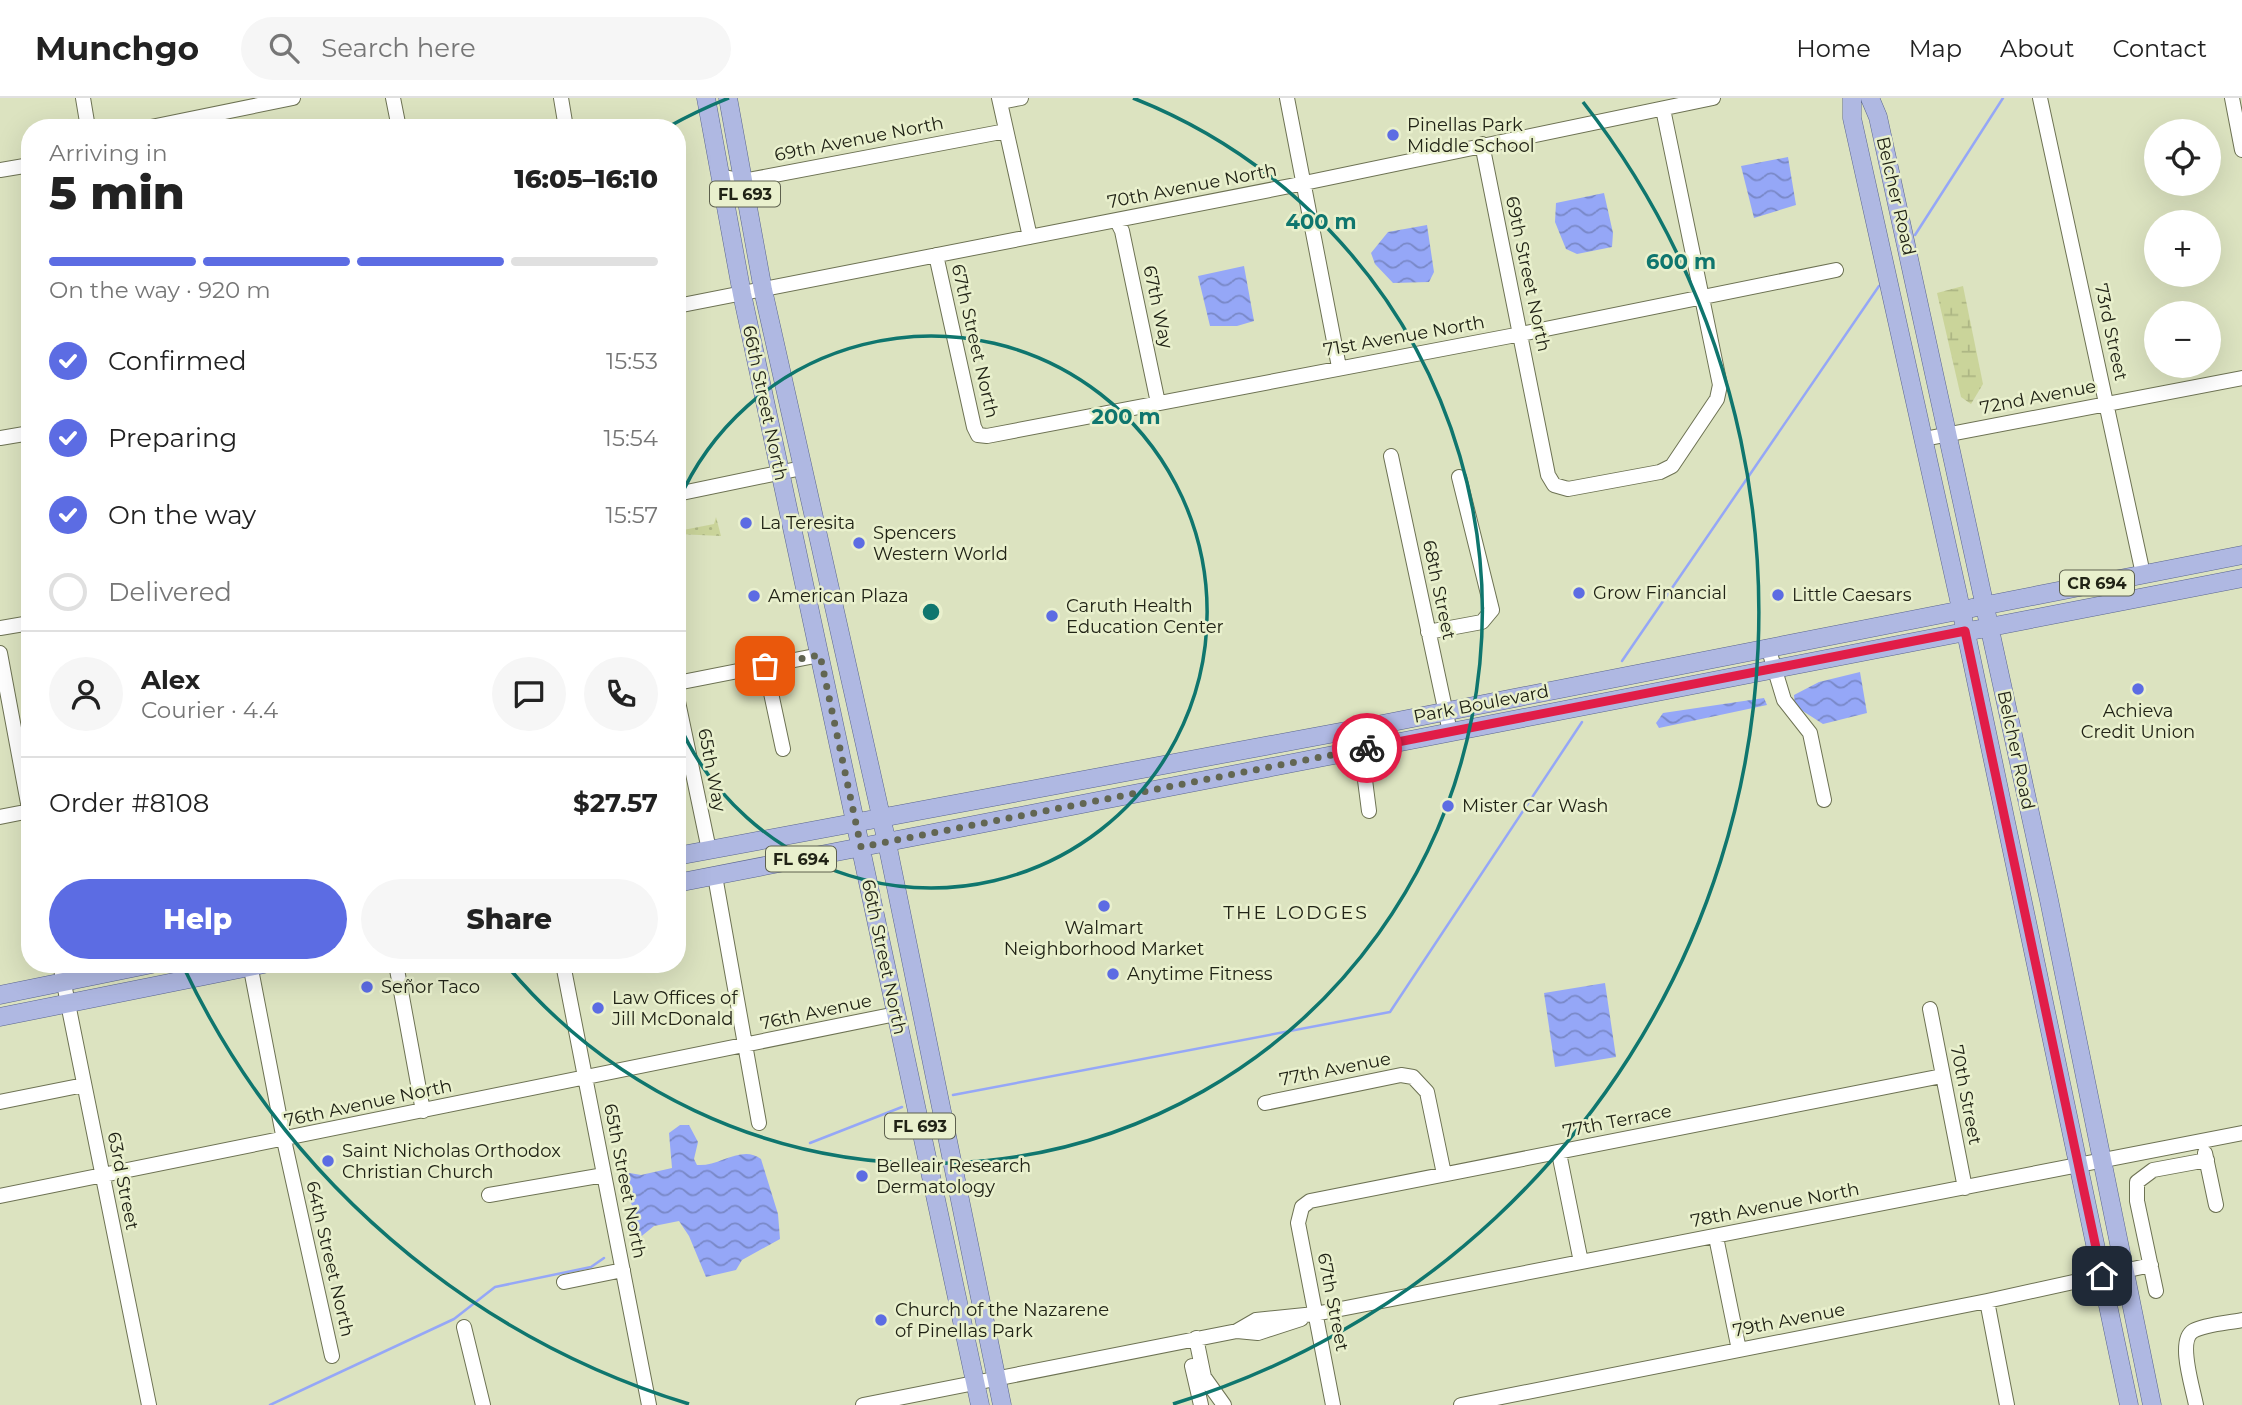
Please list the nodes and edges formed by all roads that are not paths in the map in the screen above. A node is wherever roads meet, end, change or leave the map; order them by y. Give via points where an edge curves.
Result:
1 (83, 98) edge
2 (293, 98) edge
3 (393, 98) edge
4 (561, 98) edge
5 (706, 98) edge
6 (728, 98) edge
7 (1021, 98) edge
8 (1287, 98) edge
9 (1713, 98) edge
10 (1852, 98) edge
11 (1870, 98) edge
12 (2040, 98) edge
13 (2232, 98) edge
14 (1000, 100) edge
15 (1663, 109) junction
16 (86, 119) edge
17 (190, 119) edge
18 (397, 119) edge
19 (564, 119) edge
20 (1006, 131) junction
21 (1482, 144) junction
22 (2242, 150) edge
23 (21, 166) edge
24 (0, 170) edge
25 (720, 176) junction
26 (743, 181) junction
27 (1303, 184) junction
28 (1117, 221) junction
29 (1030, 237) junction
30 (936, 255) junction
31 (1836, 270) dead end
32 (763, 290) junction
33 (742, 294) junction
34 (1702, 297) junction
35 (686, 304) edge
36 (1521, 334) junction
37 (1339, 367) junction
38 (2242, 378) edge
39 (1158, 402) junction
40 (2106, 404) junction
41 (1949, 434) junction
42 (21, 435) edge
43 (978, 435) joint
44 (0, 439) edge
45 (1924, 439) junction
46 (1391, 456) dead end
47 (802, 468) junction
48 (780, 473) junction
49 (1460, 477) dead end
50 (686, 492) edge
51 (2242, 555) edge
52 (2143, 575) junction
53 (2242, 578) edge
54 (1986, 603) junction
55 (1960, 609) junction
56 (21, 624) edge
57 (1990, 627) junction
58 (0, 628) edge
59 (1965, 631) junction
60 (1428, 632) junction
61 (1768, 647) junction
62 (0, 653) edge
63 (820, 655) junction
64 (765, 666) junction
65 (1774, 669) junction
66 (686, 681) edge
67 (1445, 710) junction
68 (1450, 732) junction
69 (686, 740) edge
70 (783, 749) dead end
71 (1361, 749) junction
72 (1193, 759) junction
73 (21, 764) edge
74 (1128, 795) junction
75 (1824, 800) dead end
76 (1369, 811) dead end
77 (21, 814) edge
78 (0, 817) edge
79 (881, 817) junction
80 (856, 821) junction
81 (887, 844) junction
82 (861, 847) junction
83 (709, 850) junction
84 (686, 854) edge
85 (715, 876) junction
86 (686, 881) edge
87 (62, 973) edge
88 (217, 973) edge
89 (256, 973) edge
90 (398, 973) edge
91 (566, 973) edge
92 (0, 995) edge
93 (68, 1004) junction
94 (1930, 1009) dead end
95 (896, 1014) junction
96 (0, 1017) edge
97 (744, 1048) junction
98 (1942, 1076) junction
99 (586, 1080) junction
100 (84, 1085) junction
101 (0, 1102) edge
102 (1265, 1103) dead end
103 (423, 1111) junction
104 (759, 1123) dead end
105 (2242, 1133) edge
106 (284, 1140) junction
107 (2203, 1141) junction
108 (1559, 1153) junction
109 (2207, 1160) junction
110 (2101, 1161) junction
111 (2079, 1165) junction
112 (1444, 1174) junction
113 (102, 1175) junction
114 (604, 1175) junction
115 (1965, 1188) junction
116 (489, 1195) dead end
117 (0, 1196) edge
118 (2216, 1205) dead end
119 (1302, 1207) joint
120 (1716, 1237) junction
121 (1581, 1262) junction
122 (2151, 1265) junction
123 (624, 1270) junction
124 (2124, 1270) junction
125 (2102, 1276) junction
126 (564, 1282) dead end
127 (2156, 1291) dead end
128 (1987, 1301) junction
129 (1315, 1314) junction
130 (2242, 1320) edge
131 (464, 1327) dead end
132 (1192, 1339) junction
133 (1739, 1350) junction
134 (332, 1356) dead end
135 (996, 1378) junction
136 (975, 1382) junction
137 (149, 1405) edge
138 (483, 1405) edge
139 (649, 1405) edge
140 (863, 1405) edge
141 (980, 1405) edge
142 (1002, 1405) edge
143 (1201, 1405) edge
144 (1224, 1405) edge
145 (1333, 1405) edge
146 (1461, 1405) edge
147 (2007, 1405) edge
148 (2129, 1405) edge
149 (2152, 1405) edge
150 (2196, 1405) edge

1 - 16 street
2 - 17 street
3 - 18 street
4 - 19 street
5 - 25 main road, 66th Street North / FL 693
6 - 26 main road, 66th Street North / FL 693
7 - 14 street
8 - 27 street
9 - 15 street, 70th Avenue North
10 - 45 main road, Belcher Road via 1852,118
11 - 41 main road, Belcher Road
12 - 40 street, 73rd Street
13 - 22 street
14 - 20 street
15 - 21 street, 70th Avenue North
15 - 34 street
20 - 26 street, 69th Avenue North
20 - 29 street
21 - 27 street, 70th Avenue North
21 - 36 street, 69th Street North
23 - 24 street
25 - 26 street, 69th Avenue North
25 - 33 main road, 66th Street North / FL 693
26 - 32 main road, 66th Street North / FL 693
27 - 28 street, 70th Avenue North
27 - 37 street
28 - 29 street, 70th Avenue North
28 - 39 street, 67th Way
29 - 30 street, 70th Avenue North
30 - 32 street, 70th Avenue North
30 - 43 street, 67th Street North
31 - 34 street, 71st Avenue North
32 - 33 street, 70th Avenue North
32 - 47 main road, 66th Street North / FL 693
33 - 35 street, 70th Avenue North
33 - 48 main road, 66th Street North / FL 693
34 - 36 street, 71st Avenue North
34 - 36 street, 69th Street North via 1720,385 1717,399 1672,466 1661,472 1568,489 1554,485 1548,475
36 - 37 street, 71st Avenue North
37 - 39 street, 71st Avenue North
38 - 40 street, 72nd Avenue
39 - 43 street, 71st Avenue North
40 - 41 street, 72nd Avenue
40 - 52 street, 73rd Street
41 - 45 street, 72nd Avenue
41 - 54 main road, Belcher Road
42 - 44 street
45 - 55 main road, Belcher Road
46 - 60 street, 68th Street
47 - 48 street
47 - 79 main road, 66th Street North / FL 693
48 - 50 street
48 - 63 main road, 66th Street North / FL 693
49 - 60 street via 1492,610 1482,622
51 - 52 main road, Park Boulevard / CR 694
52 - 54 main road, Park Boulevard / CR 694
53 - 57 main road, Park Boulevard / CR 694
54 - 55 main road, Park Boulevard / CR 694
54 - 57 main road, Belcher Road
55 - 59 main road, Belcher Road
55 - 61 main road, Park Boulevard / CR 694
56 - 58 street
57 - 59 main road, Park Boulevard / CR 694
57 - 110 main road, Belcher Road
59 - 65 main road, Park Boulevard / CR 694
59 - 111 main road, Belcher Road
60 - 67 street, 68th Street
61 - 65 street
61 - 67 main road, Park Boulevard / CR 694
62 - 73 street
63 - 64 street
63 - 80 main road, 66th Street North / FL 693
64 - 66 street
64 - 70 street
65 - 68 main road, Park Boulevard / CR 694
65 - 75 street via 1783,700 1810,733
67 - 68 street, 68th Street
67 - 72 main road, Park Boulevard / CR 694
68 - 71 main road, Park Boulevard / CR 694
69 - 83 street, 65th Way
71 - 74 main road, Park Boulevard / CR 694
71 - 76 street
72 - 74 main road via 1190,769 1142,782
72 - 79 main road, Park Boulevard / CR 694
74 - 81 main road, Park Boulevard / CR 694
77 - 78 street
79 - 80 main road, Park Boulevard / FL 694
79 - 81 main road, 66th Street North / FL 693
80 - 82 main road, 66th Street North / FL 693
80 - 83 main road, Park Boulevard / FL 694
81 - 82 main road, Park Boulevard / FL 694
81 - 135 main road, 66th Street North / FL 693
82 - 85 main road, Park Boulevard / FL 694
82 - 95 main road, 66th Street North / FL 693
83 - 84 main road, Park Boulevard / FL 694
85 - 86 main road, Park Boulevard / FL 694
85 - 97 street
87 - 92 main road
87 - 93 street, 63rd Street
88 - 93 main road
89 - 106 street, 64th Street North
90 - 103 street
91 - 99 street, 65th Street North
93 - 96 main road
93 - 100 street, 63rd Street
94 - 98 street, 70th Street
95 - 97 street, 76th Avenue
95 - 136 main road, 66th Street North / FL 693
97 - 99 street, 76th Avenue North
97 - 104 street
98 - 108 street, 77th Terrace
98 - 115 street, 70th Street
99 - 103 street, 76th Avenue North
99 - 114 street, 65th Street North
100 - 101 street
100 - 113 street, 63rd Street
102 - 112 street, 77th Avenue via 1401,1075 1413,1077 1427,1092
103 - 106 street, 76th Avenue North
105 - 107 street, 78th Avenue North
106 - 113 street, 76th Avenue North
106 - 134 street, 64th Street North
107 - 109 street
107 - 110 street, 78th Avenue North
108 - 112 street, 77th Terrace
108 - 121 street
109 - 118 street
109 - 122 street via 2153,1170 2137,1182
110 - 111 street, 78th Avenue North
110 - 124 main road, Belcher Road
111 - 115 street, 78th Avenue North
111 - 125 main road, Belcher Road
112 - 119 street, 77th Terrace via 1316,1198
113 - 117 street, 76th Avenue North
113 - 137 street, 63rd Street
114 - 116 street
114 - 123 street, 65th Street North
115 - 120 street, 78th Avenue North
119 - 129 street, 67th Street via 1298,1223
120 - 121 street, 78th Avenue North
120 - 133 street
121 - 129 street, 78th Avenue North
122 - 124 street, 79th Avenue
122 - 127 street
123 - 126 street
123 - 139 street, 65th Street North
124 - 125 street, 79th Avenue
124 - 149 main road, Belcher Road
125 - 128 street, 79th Avenue
125 - 148 main road, Belcher Road
128 - 133 street, 79th Avenue
128 - 147 street
129 - 132 street, 78th Avenue North via 1278,1329
129 - 145 street, 67th Street
130 - 150 street via 2195,1330 2187,1336 2185,1348
131 - 138 street
132 - 135 street, 78th Avenue North
132 - 143 street
132 - 144 street via 1205,1377
133 - 146 street, 79th Avenue
135 - 136 street, 78th Avenue North
135 - 142 main road, 66th Street North / FL 693
136 - 140 street, 78th Avenue North
136 - 141 main road, 66th Street North / FL 693

